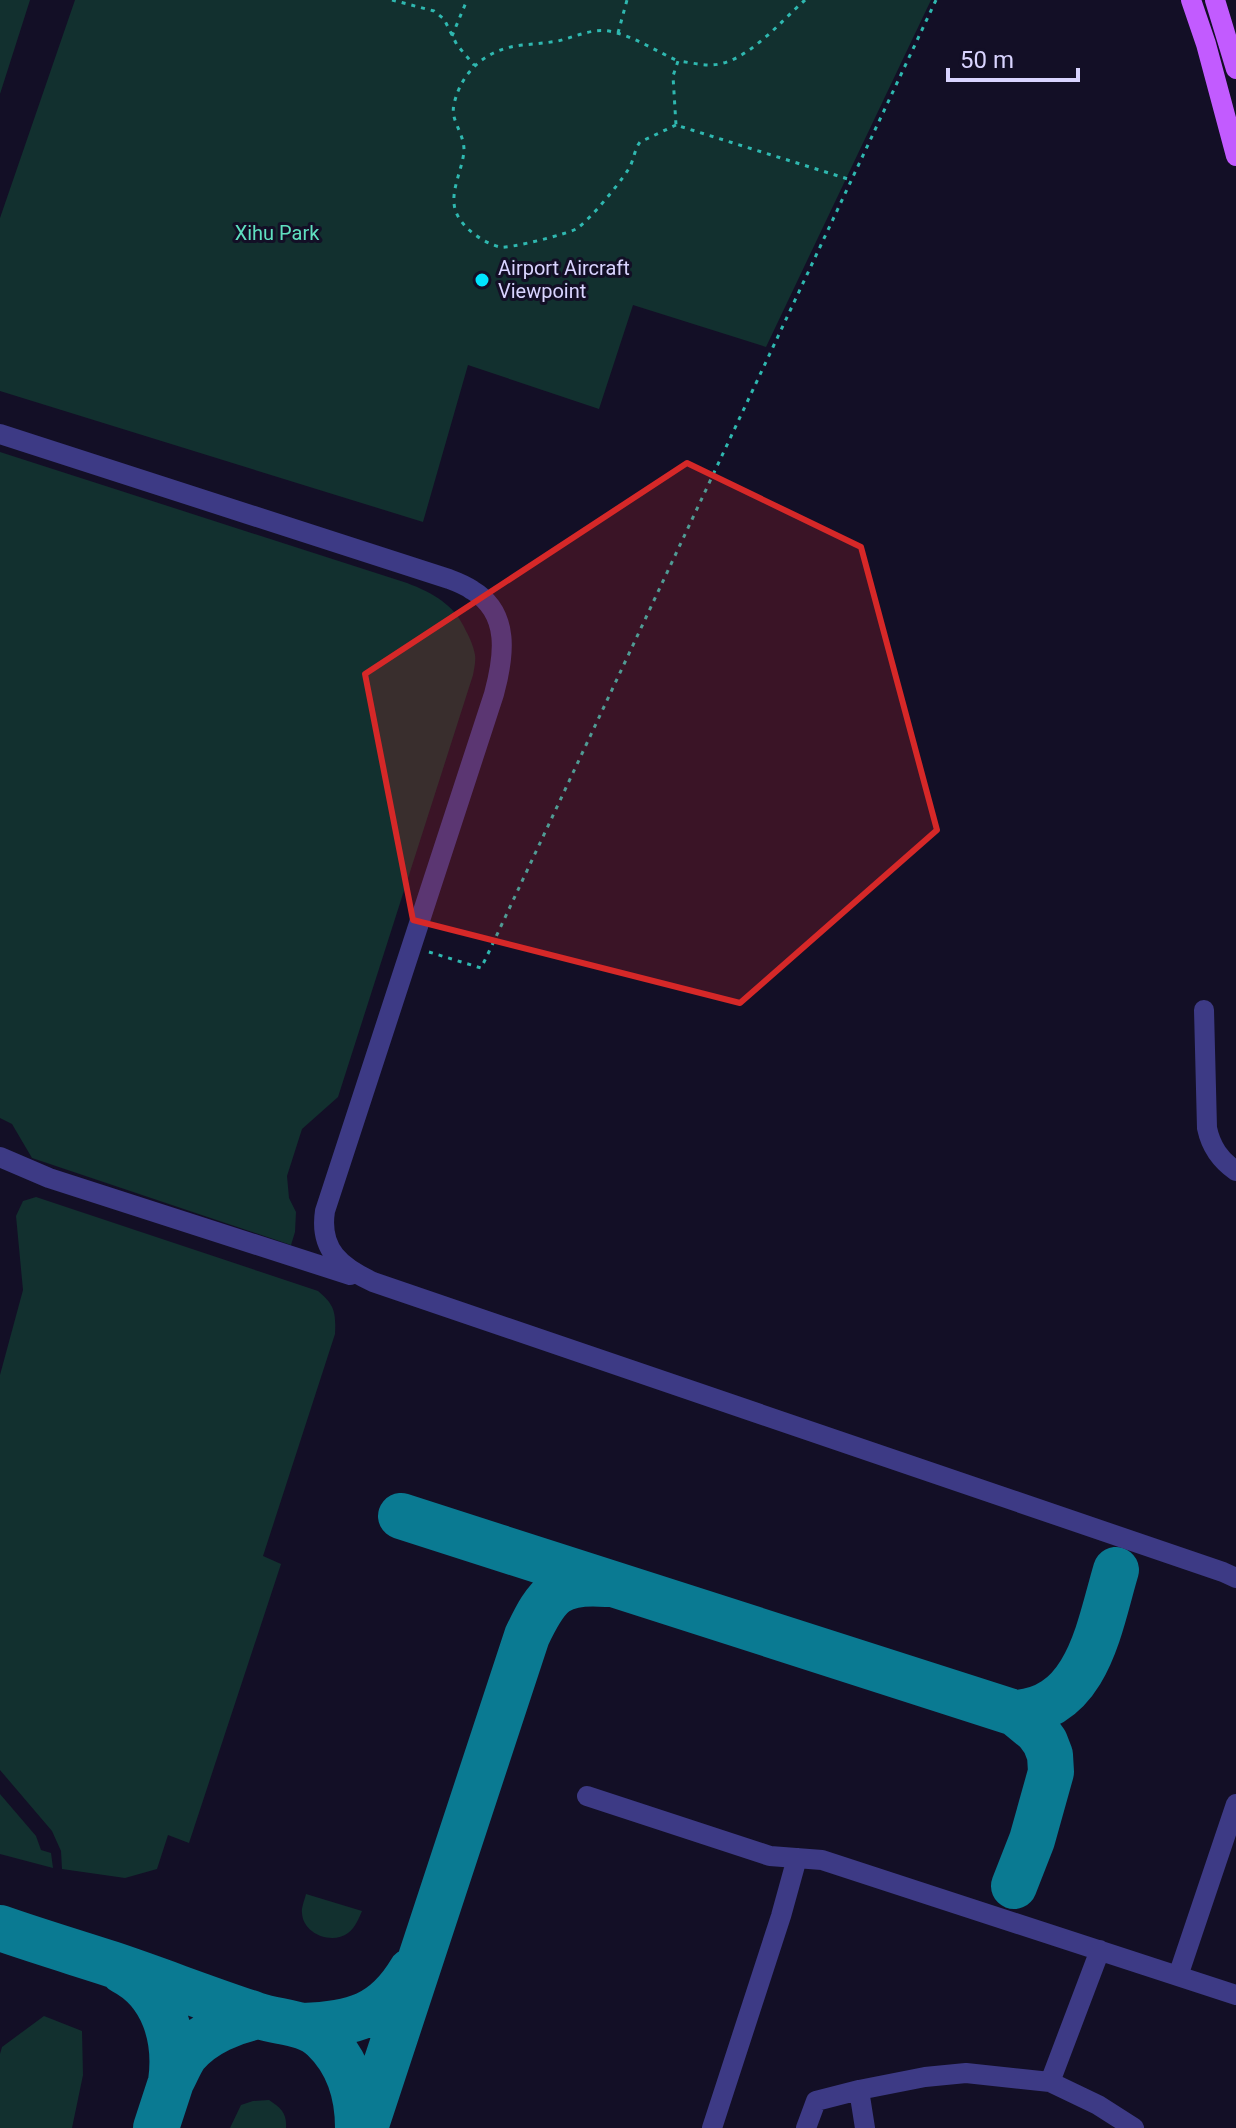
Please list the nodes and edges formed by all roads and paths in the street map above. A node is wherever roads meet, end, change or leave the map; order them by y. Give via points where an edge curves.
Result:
1 (392, 0) edge
2 (467, 0) edge
3 (627, 0) edge
4 (805, 0) edge
5 (936, 0) edge
6 (1191, 0) edge
7 (1215, 0) edge
8 (618, 33) junction
9 (452, 36) junction
10 (678, 61) junction
11 (474, 65) junction
12 (1236, 69) edge
13 (676, 125) junction
14 (1236, 156) edge
15 (851, 180) junction
16 (0, 434) edge
17 (411, 946) junction
18 (1204, 1010) dead end
19 (0, 1157) edge
20 (1236, 1171) edge
21 (373, 1282) junction
22 (1236, 1578) edge
23 (587, 1796) dead end
24 (1236, 1804) edge
25 (797, 1858) junction
26 (1100, 1950) junction
27 (1178, 1976) junction
28 (1236, 1995) edge
29 (1050, 2082) junction
30 (859, 2090) junction
31 (712, 2128) edge
32 (806, 2128) edge
33 (865, 2128) edge
34 (1134, 2128) edge

1 - 9 path via 434,11
2 - 9 path
3 - 8 path
4 - 10 path via 735,58 712,65
5 - 15 path
6 - 14 main road
7 - 12 main road
8 - 10 path
8 - 11 path via 587,31 554,42 519,45 494,51
9 - 11 path
10 - 13 path via 673,76
11 - 13 path via 459,87 452,114 464,152 455,210 473,234 502,248 576,228 630,168 640,142
13 - 15 path
15 - 17 path via 481,968
16 - 17 lane via 449,579 491,606 502,634 500,674
17 - 21 lane via 324,1219 335,1258
18 - 20 lane via 1209,1140
19 - 21 lane via 49,1178
21 - 22 lane
23 - 25 lane via 770,1856
24 - 27 lane
25 - 26 lane via 822,1860
25 - 31 lane
26 - 27 lane
26 - 29 lane
27 - 28 lane
29 - 30 lane via 966,2073
29 - 34 lane
30 - 32 lane via 816,2101
30 - 33 lane

